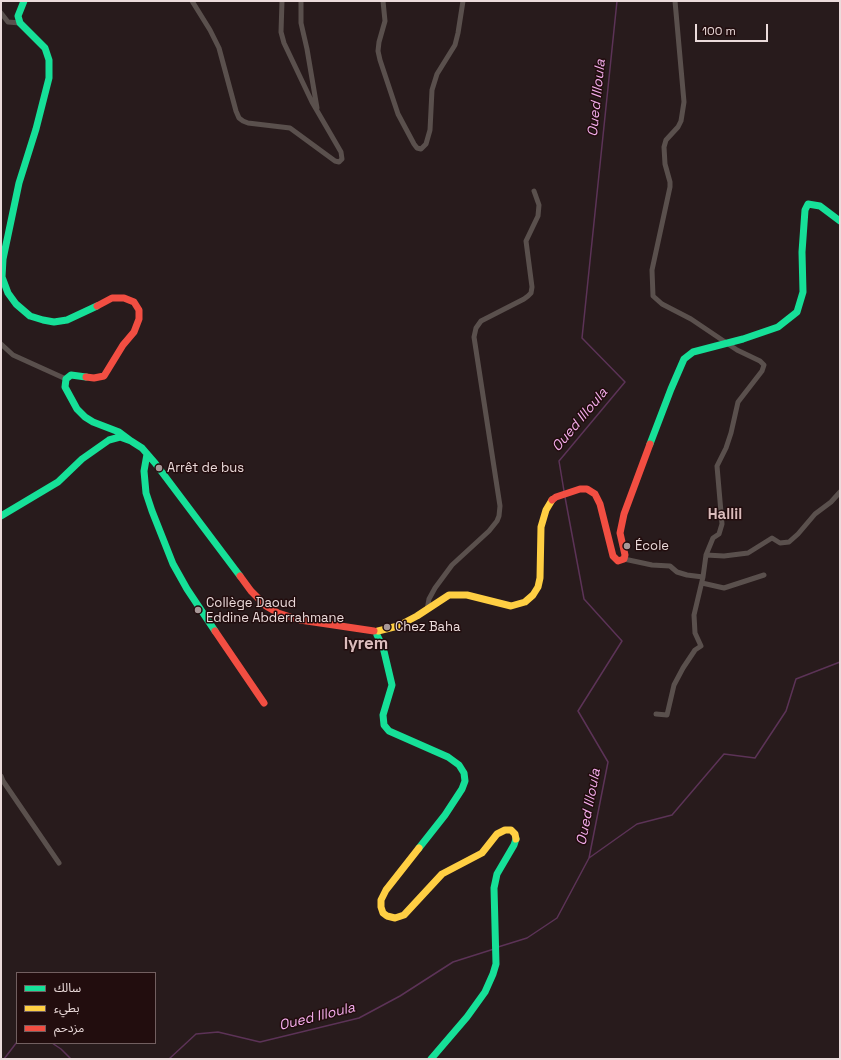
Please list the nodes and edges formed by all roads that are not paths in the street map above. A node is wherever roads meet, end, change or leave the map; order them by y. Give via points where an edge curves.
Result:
1 (24, 1) edge
2 (192, 1) edge
3 (282, 1) edge
4 (301, 1) edge
5 (383, 1) edge
6 (463, 1) edge
7 (675, 1) edge
8 (1, 13) edge
9 (20, 23) junction
10 (317, 111) junction
11 (534, 191) dead end
12 (840, 221) edge
13 (728, 343) junction
14 (1, 344) edge
15 (66, 379) junction
16 (131, 440) junction
17 (147, 454) junction
18 (840, 492) edge
19 (1, 516) edge
20 (706, 555) junction
21 (624, 559) junction
22 (764, 575) dead end
23 (703, 580) junction
24 (426, 610) junction
25 (376, 632) junction
26 (264, 703) dead end
27 (656, 714) dead end
28 (2, 780) edge
29 (59, 863) dead end
30 (431, 1059) edge

1 - 9 street via 18,16
2 - 10 street via 219,48 239,118 248,123 290,128 335,161 341,161 341,152
3 - 10 street via 281,32 284,43
4 - 10 street via 300,23
5 - 6 street via 385,21 379,42 380,60 398,114 414,144 421,149 426,144 430,130 432,90 437,74 455,45
7 - 13 street via 684,102 681,122 666,140 664,147 670,186 652,270 653,296
8 - 9 street via 8,22
9 - 15 street via 45,48 49,60 49,78 19,183 3,259 2,277 8,292 16,304 30,316 54,322 67,320 112,298 124,298 134,302 139,310 134,332 104,376 94,378 71,375
11 - 24 street via 539,205 538,216 526,241 531,293 481,321 474,337 500,506 499,516 489,531 452,564 435,588
12 - 13 street via 820,206 808,204 803,224 802,302 797,312 778,327
13 - 20 street via 764,365 738,402 731,433 717,466 722,524 720,534 713,538
13 - 21 street via 693,352 684,359 678,370 624,514 620,533 626,555
14 - 15 street via 13,355
15 - 16 street via 65,387 77,409 85,417
16 - 17 street
16 - 19 street via 120,437 109,440 82,459 58,482
17 - 25 street via 251,591 266,606 300,620
17 - 26 street via 144,471 146,493 173,564
18 - 20 street via 789,542 780,543 772,538 748,553
20 - 23 street
21 - 23 street via 670,566 677,572
21 - 24 street via 618,561 613,556 600,504 595,494 587,489 580,489 552,500 542,521 540,578 538,587 529,599 518,606 511,606 456,594 449,595
22 - 23 street via 724,588
23 - 27 street via 694,615 695,633 701,646 695,650 674,685 667,715
24 - 25 street via 398,626
25 - 30 street via 383,647 392,685 383,715 384,725 394,734 448,757 459,765 465,781 445,815 386,890 381,900 383,912 395,918 404,915 442,874 482,853 498,834 511,830 516,838 497,874 494,888 494,974 467,1017
28 - 29 street

